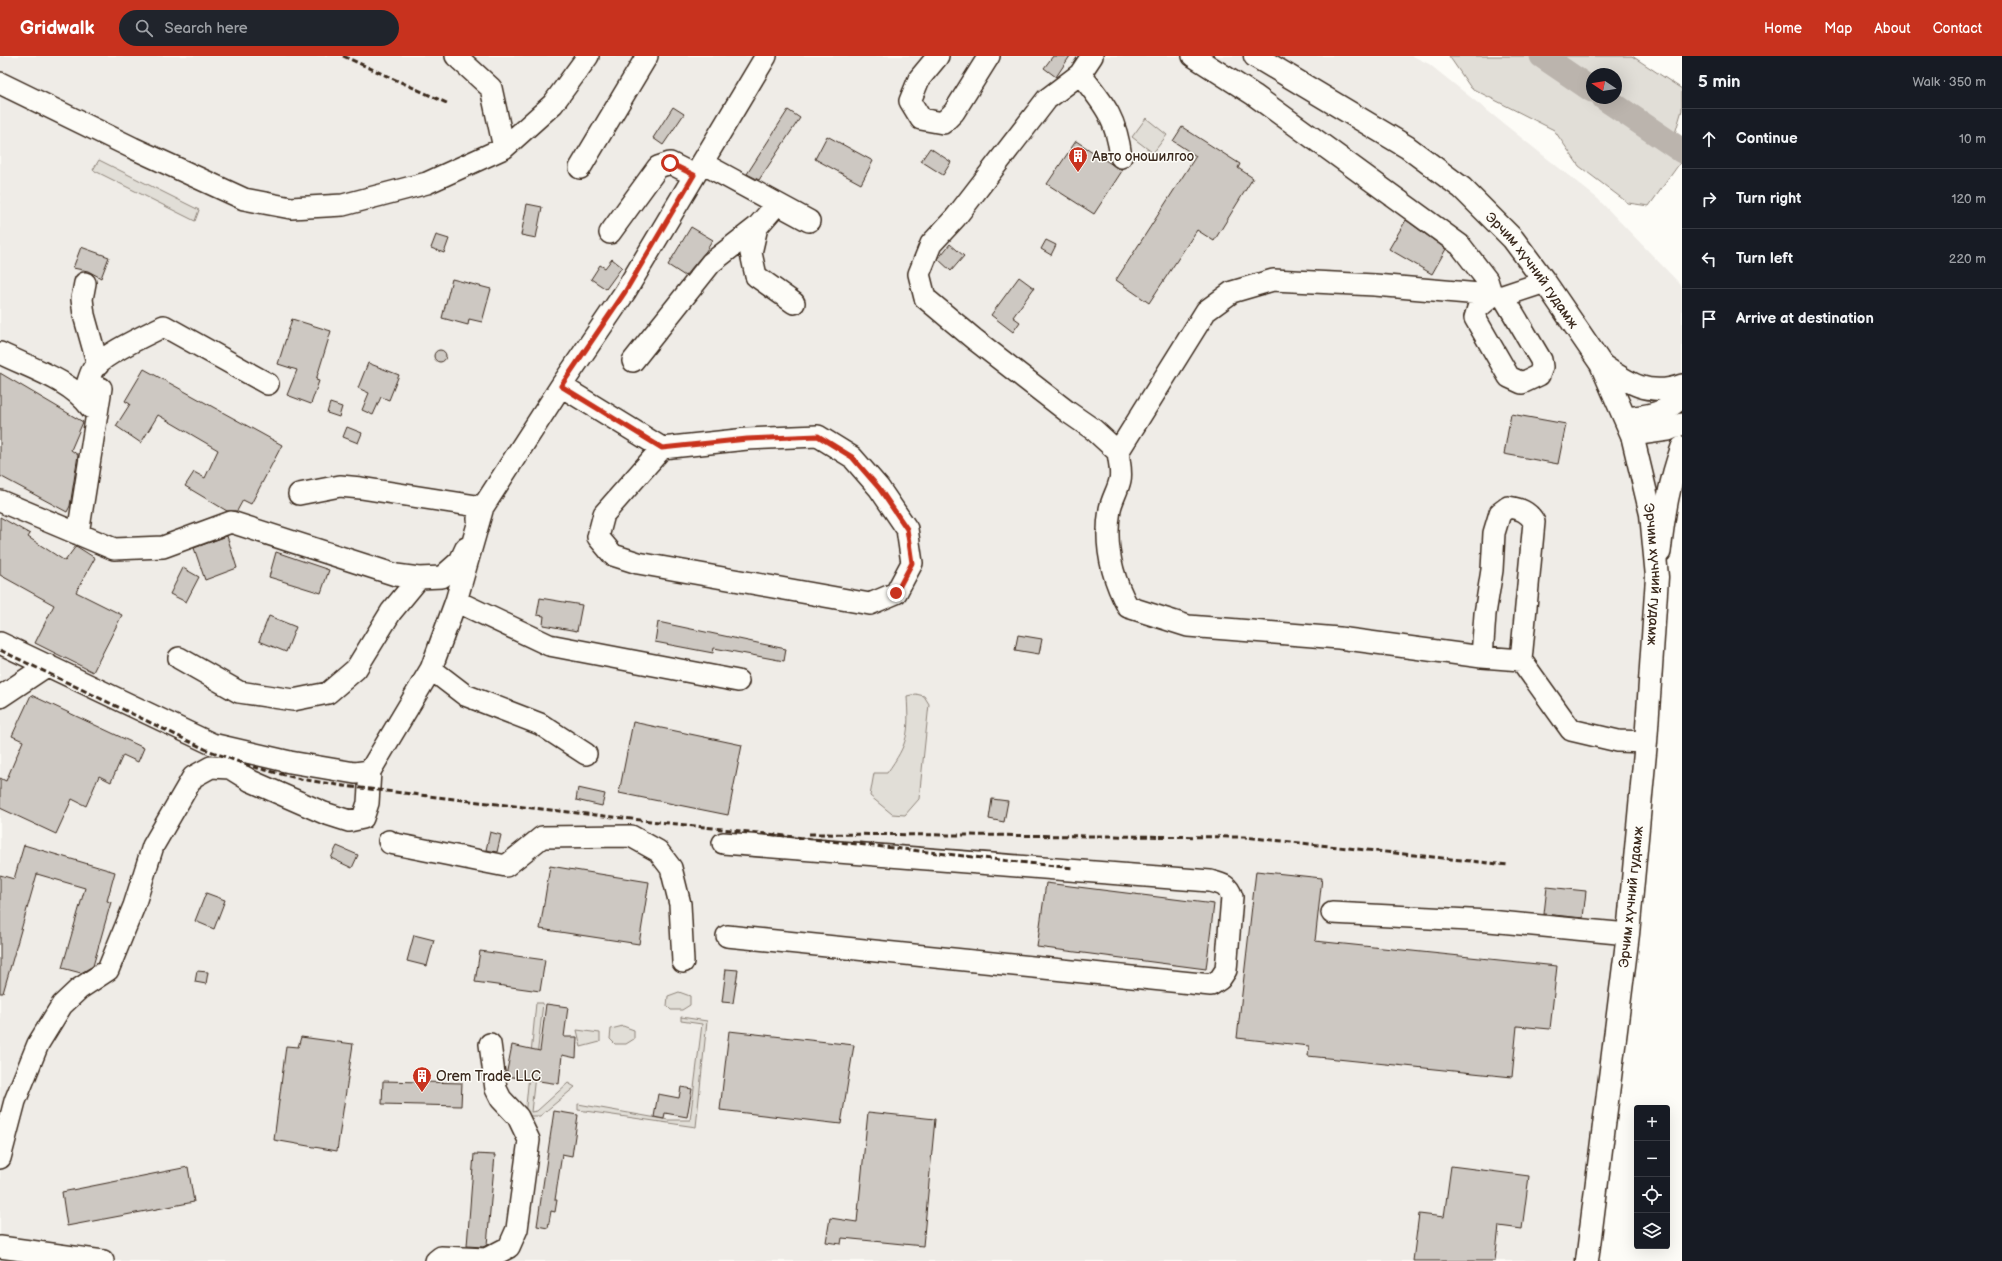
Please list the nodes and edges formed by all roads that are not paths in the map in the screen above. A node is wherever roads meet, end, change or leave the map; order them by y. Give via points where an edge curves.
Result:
1 (456, 56) edge
2 (588, 56) edge
3 (647, 56) edge
4 (766, 56) edge
5 (938, 56) edge
6 (988, 56) edge
7 (1092, 56) edge
8 (1192, 56) edge
9 (1255, 56) edge
10 (1080, 74) junction
11 (0, 83) edge
12 (504, 148) junction
13 (1121, 156) dead end
14 (580, 168) dead end
15 (698, 169) junction
16 (777, 204) junction
17 (809, 221) dead end
18 (757, 228) junction
19 (610, 233) dead end
20 (1545, 282) junction
21 (85, 283) dead end
22 (1497, 296) junction
23 (794, 303) dead end
24 (0, 353) edge
25 (633, 361) dead end
26 (1601, 364) junction
27 (98, 365) junction
28 (268, 384) dead end
29 (1682, 385) edge
30 (561, 386) junction
31 (92, 393) junction
32 (1682, 396) edge
33 (1682, 424) edge
34 (1629, 426) junction
35 (1682, 447) edge
36 (662, 448) junction
37 (1118, 452) junction
38 (299, 494) dead end
39 (0, 500) edge
40 (484, 507) junction
41 (78, 534) junction
42 (1657, 577) junction
43 (419, 578) junction
44 (456, 601) junction
45 (0, 643) edge
46 (1482, 657) junction
47 (179, 658) dead end
48 (1521, 660) junction
49 (48, 666) junction
50 (431, 669) junction
51 (738, 681) dead end
52 (0, 697) edge
53 (1646, 742) junction
54 (586, 754) dead end
55 (370, 771) junction
56 (389, 841) dead end
57 (723, 843) dead end
58 (1332, 913) dead end
59 (1628, 934) junction
60 (727, 936) dead end
61 (682, 962) dead end
62 (490, 1044) dead end
63 (7, 1101) edge
64 (0, 1158) edge
65 (0, 1247) edge
66 (103, 1261) edge
67 (436, 1261) edge
68 (1587, 1261) edge

1 - 12 street via 491,88
2 - 12 street via 553,104
3 - 14 street
4 - 15 street
5 - 6 street via 919,79 910,101 921,119 944,123 954,112
7 - 10 street
8 - 22 street via 1254,94 1460,245
9 - 20 main road, Эрчим хүчний гудамж via 1407,147 1462,188 1513,239
10 - 13 street via 1107,109 1118,135
10 - 37 street via 1047,100 956,217 931,244 919,274 925,298 1062,408 1094,430
11 - 12 street via 244,199 291,208 343,204 427,183
15 - 16 street
15 - 19 street via 670,163 658,167
15 - 30 street via 625,292
16 - 17 street
16 - 18 street
18 - 23 street via 751,253 756,276
18 - 25 street via 711,263
20 - 22 street
20 - 26 main road, Эрчим хүчний гудамж
21 - 27 street via 82,299 84,315
22 - 37 street via 1375,285 1273,280 1232,292 1206,311
24 - 31 street via 55,380
26 - 29 street via 1624,380 1652,390
26 - 34 main road, Эрчим хүчний гудамж
27 - 28 street via 133,341 164,326
27 - 31 street via 92,370
30 - 36 street
30 - 40 street
31 - 41 street via 96,416
32 - 34 street via 1667,410 1645,416
33 - 34 street via 1668,430
34 - 42 main road, Эрчим хүчний гудамж via 1651,514
35 - 42 street via 1672,473 1665,506
36 - 36 street via 747,439 818,436 852,457 879,488 907,529 912,563 896,593 870,604 638,563 612,555 598,537 604,514
37 - 46 street via 1120,479 1110,508 1108,540 1110,566 1117,587 1128,607 1188,626 1339,638
38 - 40 street via 340,486
39 - 41 street
40 - 43 street via 460,561 442,577
40 - 44 street
41 - 43 street via 114,549 163,547 231,522 396,575
42 - 53 main road, Эрчим хүчний гудамж
43 - 47 street via 391,612 356,670 328,693 293,700 239,692
44 - 50 street
44 - 51 street via 549,644
45 - 49 street
46 - 48 street
46 - 48 street via 1494,533 1500,513 1508,507 1519,508 1530,514 1534,522
48 - 53 street via 1571,730 1618,741
49 - 52 street
49 - 55 street via 212,744 290,762 355,773
50 - 54 street via 465,695 540,724
50 - 55 street
53 - 59 main road, Эрчим хүчний гудамж
55 - 63 street via 368,803 363,818 349,821 324,813 252,781 230,768 211,767 193,777 152,846 134,906 108,970 79,989 62,1005
56 - 61 street via 506,866 542,837 631,836 658,851 671,868 680,904
57 - 60 street via 1210,881 1230,889 1232,897 1226,970 1220,980 1211,985
58 - 59 street via 1489,921
59 - 68 main road, Эрчим хүчний гудамж
62 - 67 street via 496,1089 501,1099 518,1117 529,1140 517,1229 509,1246 486,1259 441,1258
63 - 64 street
65 - 66 street

